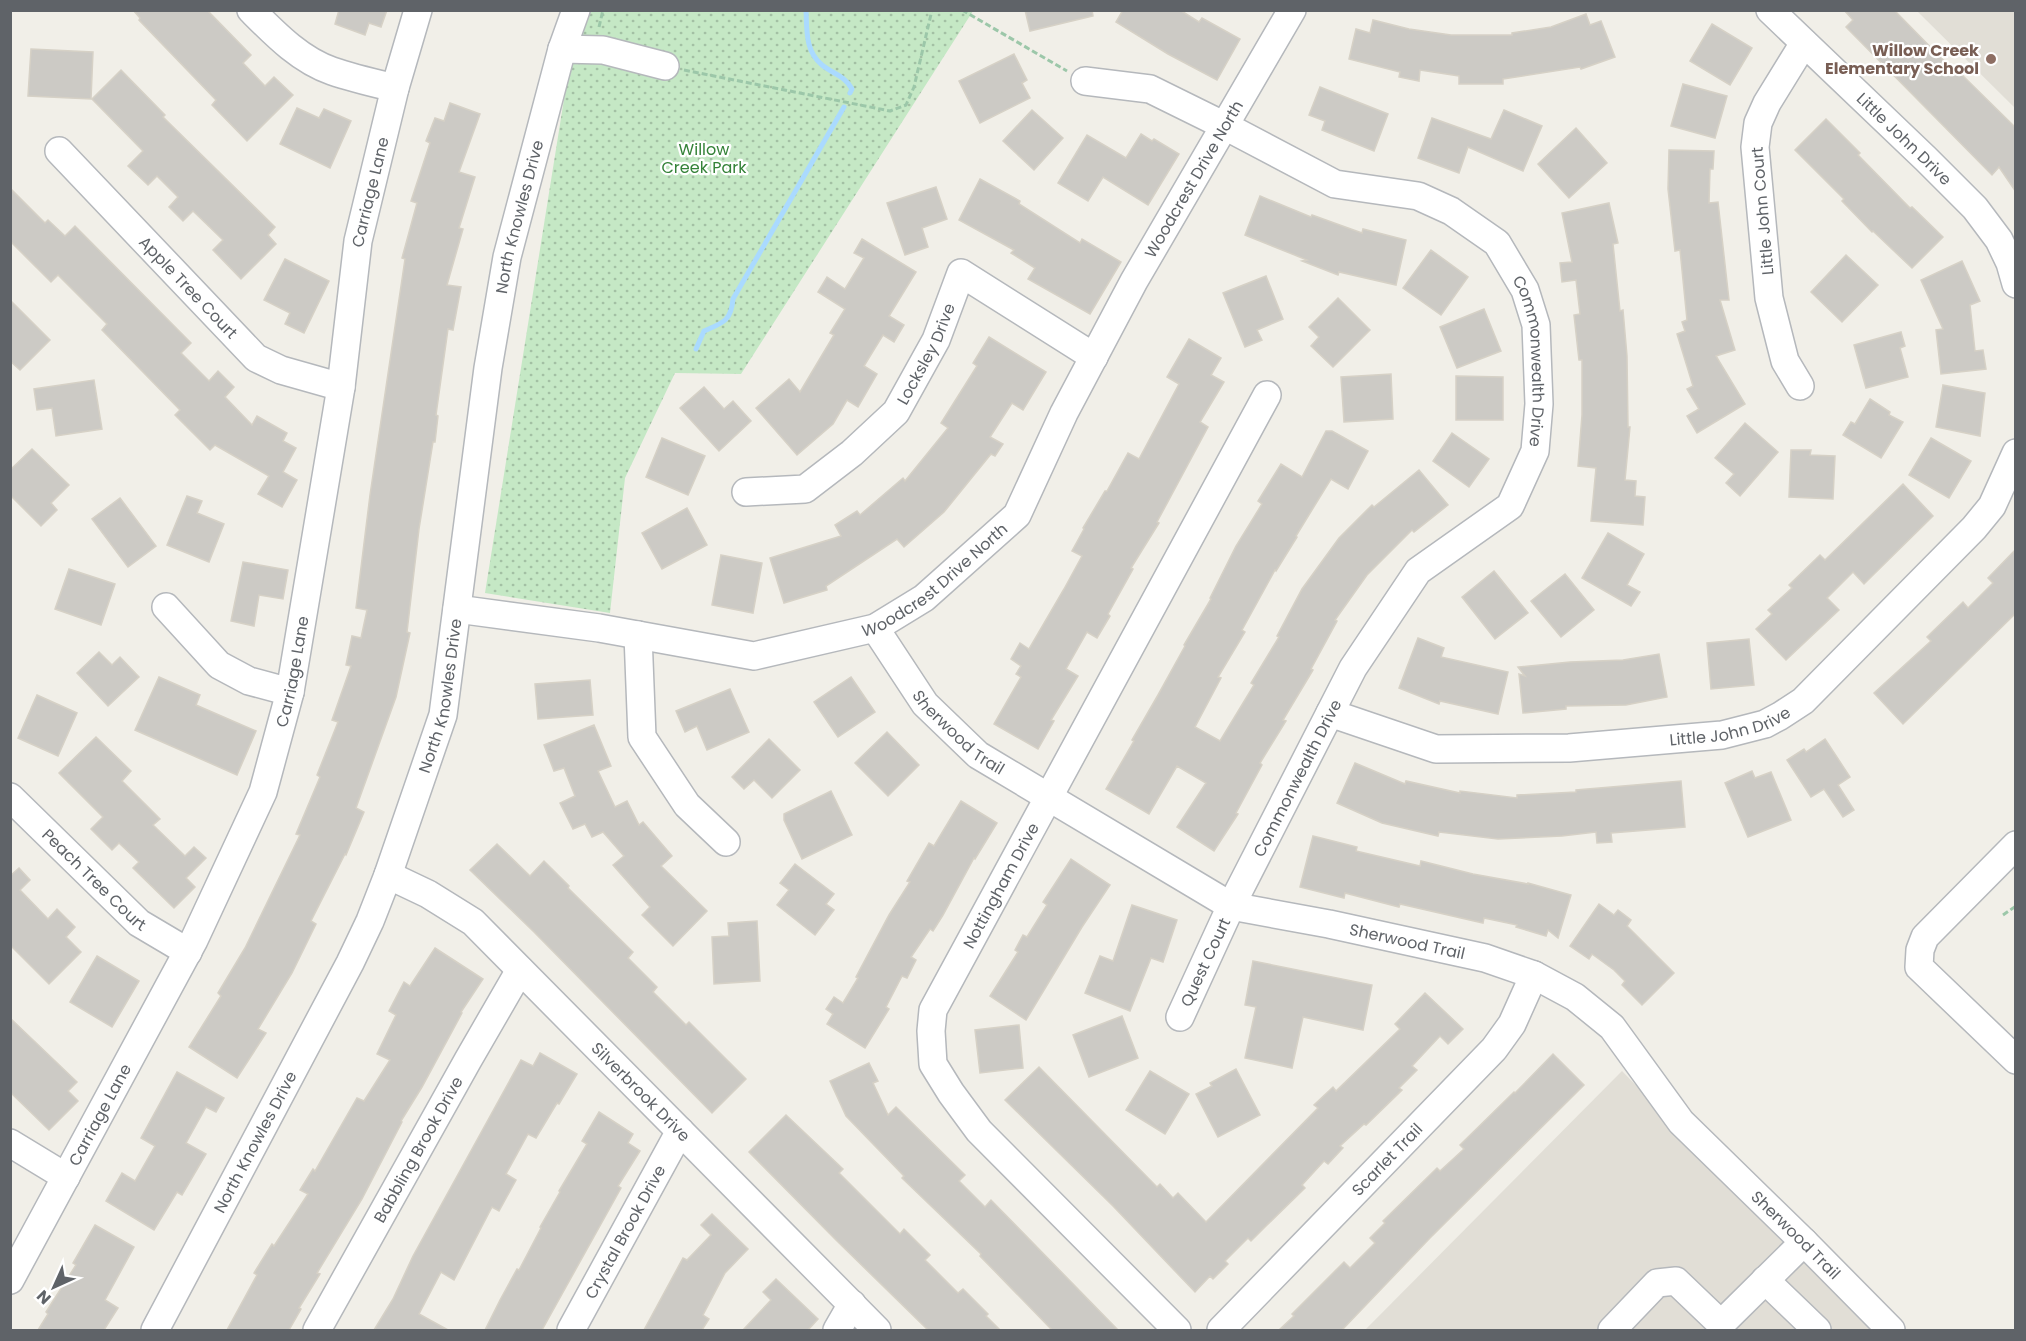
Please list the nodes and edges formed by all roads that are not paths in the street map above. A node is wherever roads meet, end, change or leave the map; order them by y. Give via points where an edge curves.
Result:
1 (251, 10) edge
2 (418, 10) edge
3 (576, 10) edge
4 (1292, 10) edge
5 (1770, 10) edge
6 (1804, 43) junction
7 (562, 49) junction
8 (664, 66) road end
9 (1085, 81) road end
10 (395, 88) junction
11 (1225, 126) junction
12 (59, 151) dead end
13 (2016, 284) edge
14 (1094, 357) junction
15 (1800, 386) dead end
16 (341, 387) junction
17 (1267, 395) dead end
18 (2016, 453) edge
19 (746, 492) dead end
20 (166, 607) dead end
21 (457, 609) junction
22 (875, 628) junction
23 (638, 635) junction
24 (290, 692) junction
25 (1330, 713) junction
26 (10, 797) edge
27 (1048, 798) junction
28 (726, 842) dead end
29 (2016, 845) edge
30 (388, 875) junction
31 (1231, 906) junction
32 (188, 952) junction
33 (520, 970) junction
34 (1534, 975) junction
35 (1180, 1017) dead end
36 (2016, 1060) edge
37 (680, 1131) junction
38 (10, 1143) edge
39 (66, 1177) junction
40 (1804, 1242) junction
41 (10, 1280) edge
42 (1765, 1280) junction
43 (852, 1304) junction
44 (1806, 1326) edge
45 (1718, 1328) edge
46 (155, 1330) edge
47 (317, 1330) edge
48 (571, 1330) edge
49 (837, 1330) edge
50 (877, 1330) edge
51 (1177, 1330) edge
52 (1221, 1330) edge
53 (1612, 1330) edge
54 (1891, 1330) edge

1 - 10 street via 305,58 331,71
2 - 10 street, Carriage Lane
3 - 7 street, North Knowles Drive
4 - 11 street, Woodcrest Drive North
5 - 6 street, Little John Drive
6 - 13 street, Little John Drive via 1975,208 1999,240
6 - 15 street, Little John Court via 1767,103 1758,123 1755,147 1769,298 1785,360
7 - 8 street via 603,50
7 - 21 street, North Knowles Drive via 507,257 488,369
9 - 11 street, Commonwealth Drive via 1150,90
10 - 16 street, Carriage Lane via 358,241
11 - 14 street, Woodcrest Drive North
11 - 25 street, Commonwealth Drive via 1335,184 1418,196 1451,211 1497,243 1525,290 1536,325 1539,404 1535,452 1510,506 1418,570 1353,668
12 - 16 street, Apple Tree Court via 256,358 281,370
14 - 19 street, Locksley Drive via 961,273 936,340 896,412 805,489
14 - 22 street, Woodcrest Drive North via 1017,515 924,598
16 - 24 street, Carriage Lane
17 - 27 street, Nottingham Drive
18 - 25 street, Little John Drive via 1992,506 1955,548 1803,701 1765,724 1722,735 1569,748 1436,749
20 - 24 street via 219,665 249,681
21 - 23 street, Woodcrest Drive North
21 - 30 street, North Knowles Drive via 443,715
22 - 23 street, Woodcrest Drive North via 754,656
22 - 27 street, Sherwood Trail via 925,704 978,755
23 - 28 street via 642,738 687,805
24 - 32 street, Carriage Lane via 263,792
25 - 31 street, Commonwealth Drive
26 - 32 street, Peach Tree Court via 139,923
27 - 31 street, Sherwood Trail
27 - 51 street, Nottingham Drive via 933,1010 933,1064 979,1131
29 - 36 street via 1925,937 1919,967
30 - 33 street, Silverbrook Drive via 473,922
30 - 46 street, North Knowles Drive via 350,963
31 - 34 street, Sherwood Trail via 1485,958
31 - 35 street, Quest Court
32 - 39 street, Carriage Lane
33 - 37 street, Silverbrook Drive
33 - 47 street, Babbling Brook Drive
34 - 40 street, Sherwood Trail via 1575,997 1612,1027 1682,1122
34 - 52 street, Scarlet Trail via 1512,1024 1494,1049
37 - 43 street, Silverbrook Drive
37 - 48 street, Crystal Brook Drive
38 - 39 street
39 - 41 street, Carriage Lane
40 - 42 street
40 - 54 street, Sherwood Trail
42 - 44 street
42 - 45 street
43 - 49 street
43 - 50 street, Silverbrook Drive
45 - 53 street via 1676,1281 1657,1283

